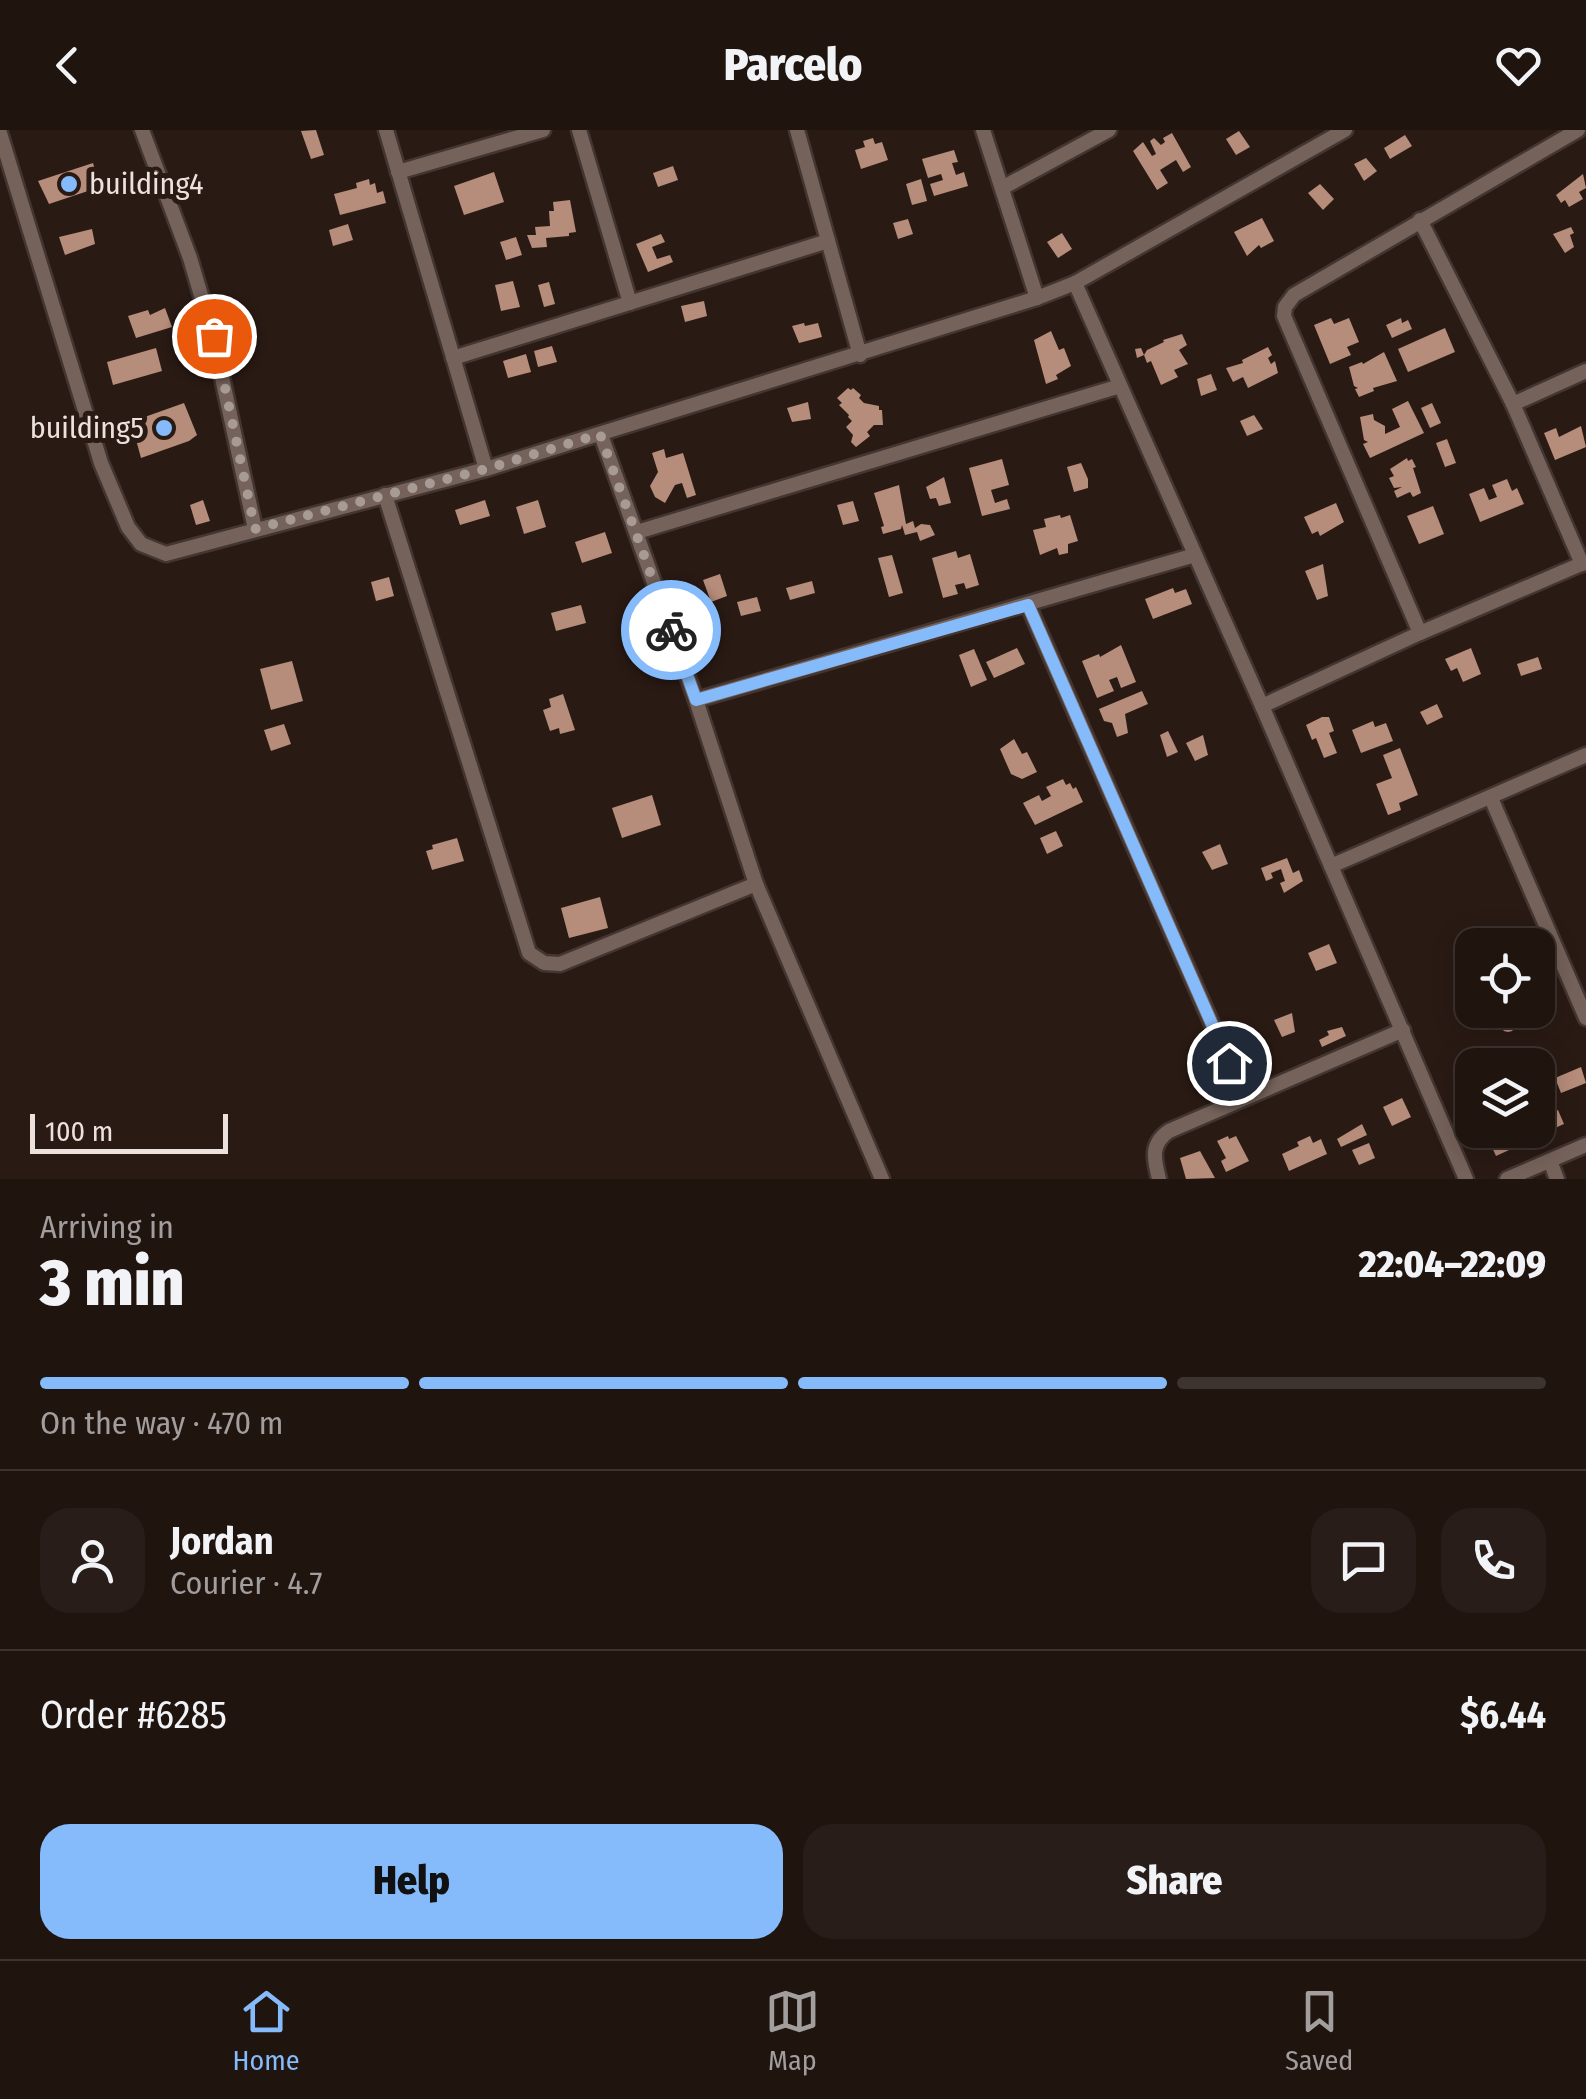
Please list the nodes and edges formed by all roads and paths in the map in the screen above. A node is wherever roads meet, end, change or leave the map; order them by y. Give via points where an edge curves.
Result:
1 (142, 130) edge
2 (386, 130) edge
3 (543, 130) edge
4 (579, 130) edge
5 (797, 130) edge
6 (983, 130) edge
7 (1110, 130) edge
8 (1345, 130) edge
9 (1578, 130) edge
10 (0, 133) edge
11 (398, 172) junction
12 (1002, 188) junction
13 (1420, 220) junction
14 (828, 241) junction
15 (1074, 283) junction
16 (1037, 298) junction
17 (630, 303) junction
18 (860, 355) junction
19 (453, 358) junction
20 (1586, 371) edge
21 (1120, 386) junction
22 (1513, 404) junction
23 (600, 434) junction
24 (486, 469) junction
25 (385, 495) junction
26 (255, 529) junction
27 (637, 532) junction
28 (1195, 555) junction
29 (1584, 563) edge
30 (1028, 605) junction
31 (1420, 633) junction
32 (696, 700) junction
33 (1262, 706) junction
34 (1586, 755) edge
35 (1491, 798) junction
36 (1332, 866) junction
37 (756, 884) junction
38 (1586, 1018) edge
39 (1403, 1030) junction
40 (1244, 1097) junction
41 (1586, 1145) edge
42 (1550, 1162) junction
43 (882, 1179) edge
44 (1159, 1179) edge
45 (1466, 1179) edge
46 (1508, 1179) edge
47 (1557, 1179) edge

1 - 26 street via 214,336
2 - 11 street
3 - 11 street
4 - 17 street
5 - 14 street
6 - 12 street
7 - 12 street
8 - 15 street
9 - 13 street
10 - 26 street via 101,463 128,527 141,544 166,554
11 - 19 street
12 - 16 street
13 - 22 street
13 - 31 street via 1294,295 1284,311
14 - 17 street
14 - 18 street
15 - 16 street
15 - 21 street
16 - 18 street
17 - 19 street
18 - 23 street
19 - 24 street
20 - 22 street
21 - 27 street
21 - 28 street
22 - 29 street
23 - 24 street
23 - 27 street
24 - 25 street
25 - 26 street
25 - 37 street via 528,952 560,964
27 - 32 street
28 - 30 street
28 - 33 street
29 - 31 street
30 - 32 street
30 - 40 street
31 - 33 street
32 - 37 street
33 - 36 street
34 - 35 street
35 - 36 street
35 - 38 street
36 - 39 street
37 - 43 street
39 - 40 street
39 - 45 street
40 - 44 street via 1162,1136 1153,1158
41 - 42 street
42 - 46 street
42 - 47 street

